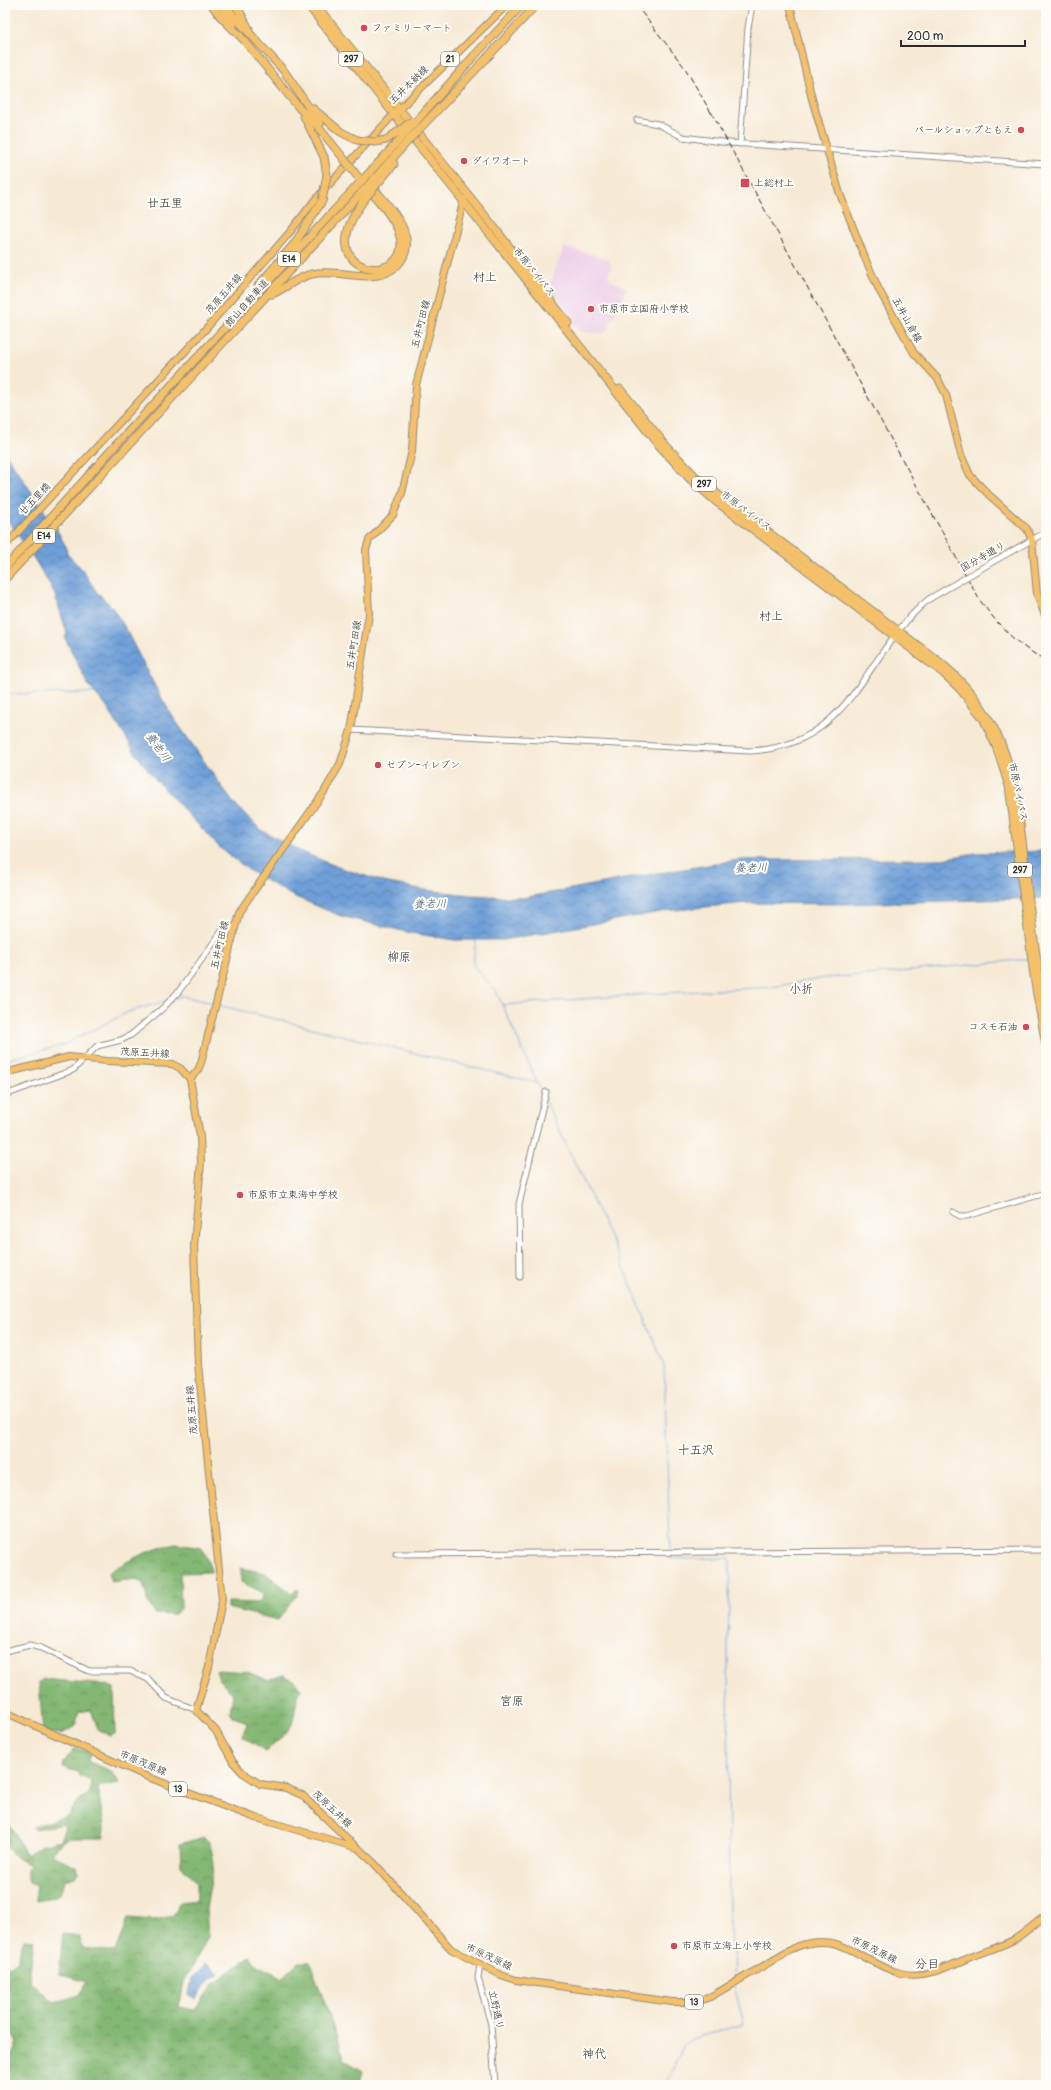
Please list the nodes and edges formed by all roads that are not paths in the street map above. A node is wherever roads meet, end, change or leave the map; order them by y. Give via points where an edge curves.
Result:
1 (212, 5) edge
2 (221, 5) edge
3 (226, 5) edge
4 (236, 5) edge
5 (303, 5) edge
6 (308, 5) edge
7 (316, 5) edge
8 (507, 5) edge
9 (522, 5) edge
10 (536, 5) edge
11 (752, 5) edge
12 (790, 5) edge
13 (321, 22) junction
14 (253, 36) junction
15 (244, 40) junction
16 (309, 105) junction
17 (300, 109) junction
18 (396, 111) junction
19 (637, 120) dead end
20 (402, 133) junction
21 (740, 144) junction
22 (827, 150) junction
23 (342, 154) junction
24 (1046, 164) edge
25 (360, 175) dead end
26 (369, 187) junction
27 (465, 192) junction
28 (464, 203) junction
29 (267, 296) junction
30 (222, 332) junction
31 (64, 483) joint
32 (1046, 532) edge
33 (1032, 540) junction
34 (5, 546) edge
35 (5, 568) edge
36 (5, 579) edge
37 (1046, 618) edge
38 (897, 634) junction
39 (351, 730) junction
40 (1028, 913) junction
41 (234, 927) junction
42 (1046, 1013) edge
43 (1046, 1045) edge
44 (86, 1058) junction
45 (5, 1074) edge
46 (190, 1079) junction
47 (546, 1092) dead end
48 (5, 1095) edge
49 (1046, 1193) edge
50 (953, 1212) dead end
51 (520, 1277) dead end
52 (1046, 1550) edge
53 (396, 1554) dead end
54 (5, 1651) edge
55 (196, 1710) junction
56 (5, 1712) edge
57 (358, 1848) junction
58 (1046, 1915) edge
59 (480, 1964) junction
60 (495, 2085) edge

1 - 15 highway
2 - 15 highway
3 - 14 highway
4 - 14 highway
5 - 13 highway
6 - 13 highway, 市原バイパス / 297
7 - 18 highway, 市原バイパス / 297
8 - 18 main road, 五井本納線 / 21
9 - 20 highway, 館山自動車道 / E14, bridge via 419,118
10 - 26 highway, 館山自動車道 / E14, bridge
11 - 21 street via 748,28
12 - 22 main road, 五井山倉線
13 - 18 highway, 市原バイパス / 297
14 - 16 highway via 284,71
15 - 17 highway
16 - 20 highway, bridge via 341,132 357,140 375,142
16 - 23 highway via 316,119
17 - 23 highway
17 - 30 highway, bridge via 322,152 327,175 322,201 295,242
18 - 27 highway, 市原バイパス / 297
18 - 28 highway, 市原バイパス / 297
18 - 31 main road, 茂原五井線 via 314,201 203,332
19 - 21 street via 658,124 683,137
20 - 26 highway, 館山自動車道 / E14
21 - 22 street
22 - 24 street
22 - 33 main road, 五井山倉線 via 840,194 879,290 914,353 938,379 946,394 961,455 970,475 1027,529
23 - 25 highway
26 - 26 highway via 349,224 346,234 347,246 349,254 358,264 376,270 394,261 401,244 400,234 394,222
26 - 29 highway, 館山自動車道 / E14
26 - 29 highway via 397,217 405,233 405,251 396,266 384,273 373,275 312,274 297,279
26 - 30 highway, 館山自動車道 / E14
27 - 28 main road, 五井町田線
27 - 38 highway, 市原バイパス / 297 via 684,466
28 - 38 highway, 市原バイパス / 297 via 680,469 718,503
28 - 39 main road, 五井町田線 via 416,385 412,451 402,493 393,515 369,540 366,550 369,614
29 - 36 highway, 館山自動車道 / E14
30 - 35 highway, 館山自動車道 / E14
31 - 34 main road, 廿五里橋
32 - 33 street, 国分寺通り
33 - 37 main road, 五井山倉線 via 1037,594
33 - 38 street, 国分寺通り, bridge via 929,599
38 - 39 street, 国分寺通り via 846,703 825,725 792,743 763,751
38 - 40 highway, 市原バイパス / 297 via 954,674 984,710 995,729 1007,756 1015,786
39 - 41 main road, 五井町田線 via 340,764 324,792 243,905
40 - 42 highway, 市原バイパス / 297
40 - 43 highway, 市原バイパス / 297
41 - 44 street via 222,931 179,991 148,1021 127,1038 97,1046
41 - 46 main road, 五井町田線 via 201,1062
44 - 45 main road, 茂原五井線 via 59,1059
44 - 46 main road, 茂原五井線 via 107,1062 172,1064 180,1068
44 - 48 street via 73,1070
46 - 55 main road, 茂原五井線 via 201,1143 194,1246 198,1364 222,1600 209,1667
47 - 51 street via 519,1204
49 - 50 street via 966,1216
52 - 53 street
54 - 55 street via 30,1645 89,1671 130,1671 148,1680 166,1698
55 - 57 main road, 茂原五井線 via 216,1730 233,1762 243,1773 260,1784 286,1788 302,1795
56 - 57 main road, 市原茂原線 / 13 via 174,1787 253,1817
57 - 59 main road, 市原茂原線 / 13 via 451,1949
58 - 59 main road, 市原茂原線 / 13 via 1004,1944 922,1974 895,1971 834,1943 822,1941 805,1944 710,1997 695,2002 672,2002 516,1980
59 - 60 street, 立野通り via 478,1978 491,2024

